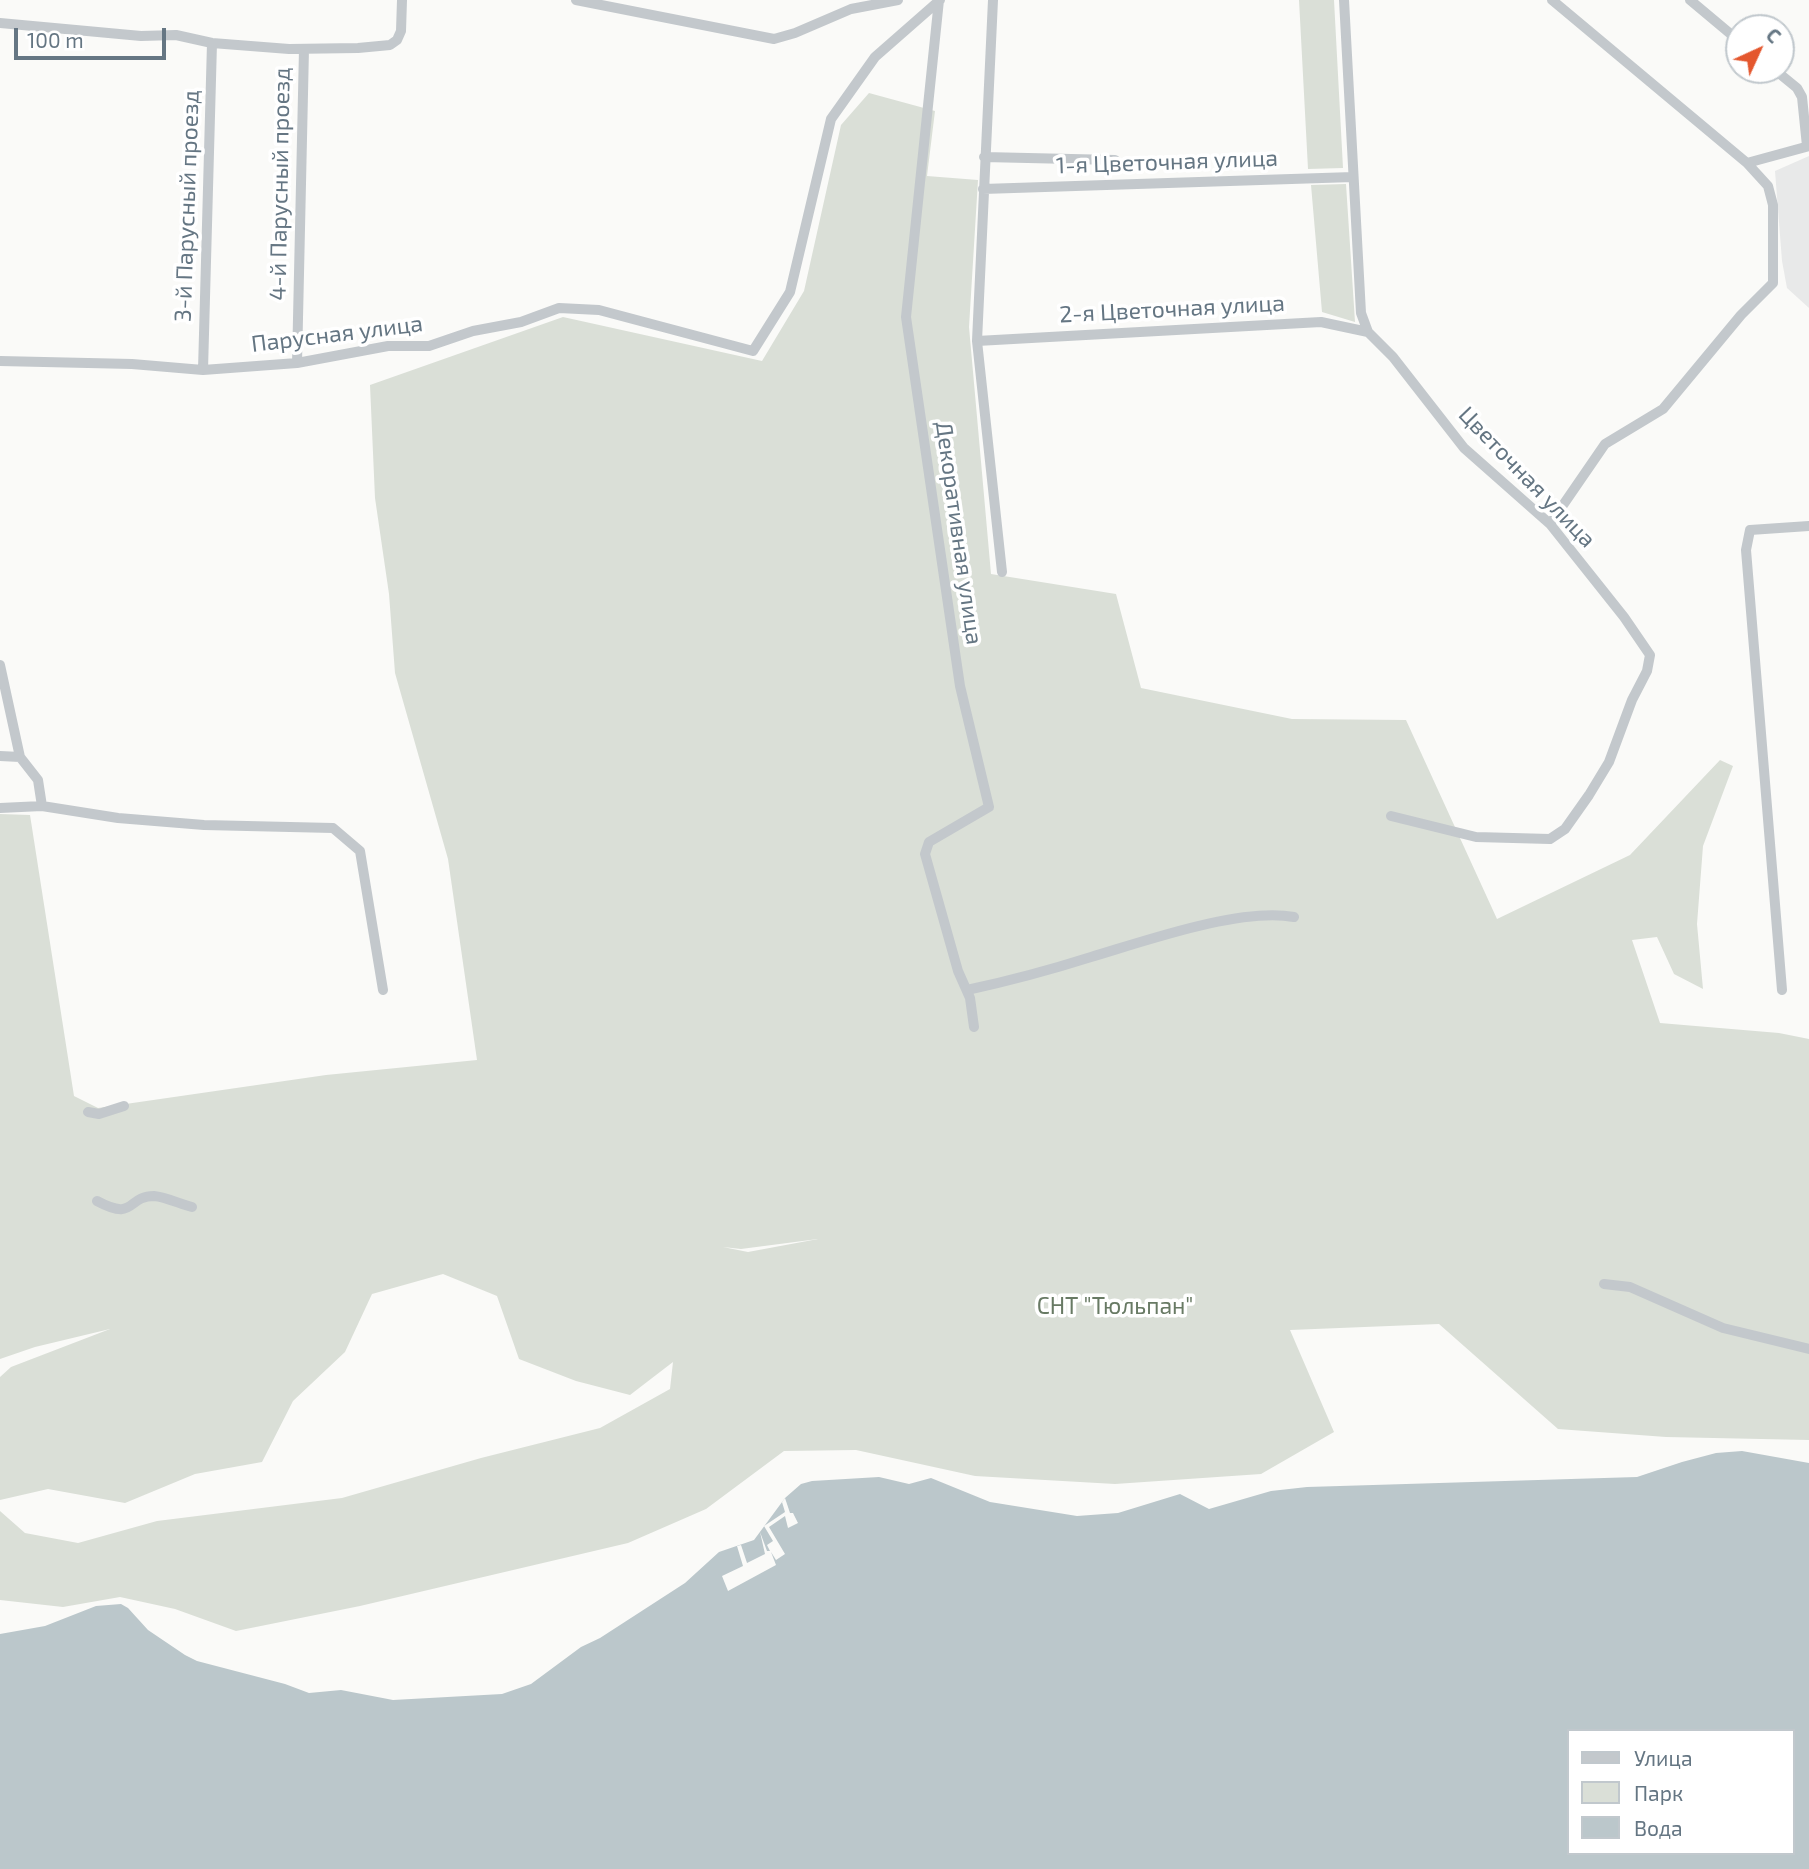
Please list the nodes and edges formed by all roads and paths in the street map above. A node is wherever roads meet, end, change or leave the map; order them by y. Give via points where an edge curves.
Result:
1 (402, 0) edge
2 (576, 0) edge
3 (898, 0) edge
4 (922, 0) edge
5 (939, 0) edge
6 (993, 0) edge
7 (1343, 0) edge
8 (1552, 0) edge
9 (1690, 0) edge
10 (0, 23) edge
11 (1725, 29) edge
12 (212, 43) junction
13 (304, 49) junction
14 (1792, 84) edge
15 (1808, 146) edge
16 (984, 157) junction
17 (1115, 160) dead end
18 (1747, 163) junction
19 (1353, 177) junction
20 (983, 189) junction
21 (1368, 332) junction
22 (977, 341) junction
23 (0, 361) edge
24 (296, 363) junction
25 (203, 370) junction
26 (1550, 524) junction
27 (1809, 526) edge
28 (1002, 572) dead end
29 (0, 665) edge
30 (0, 756) edge
31 (20, 757) junction
32 (41, 806) junction
33 (0, 808) edge
34 (1391, 816) dead end
35 (1294, 918) dead end
36 (383, 990) dead end
37 (967, 990) junction
38 (1782, 990) dead end
39 (974, 1027) dead end
40 (124, 1106) dead end
41 (88, 1112) dead end
42 (97, 1201) dead end
43 (192, 1207) dead end
44 (1604, 1284) dead end
45 (1809, 1349) edge

1 - 13 street via 401,31 390,45
2 - 3 street via 774,39 851,9
4 - 5 street
5 - 24 street, Парусная улица via 875,57 831,119 790,292 753,351 599,310 559,307 429,346 388,346
5 - 37 street, Декоративная улица via 906,317 960,686 989,807 929,842 925,854
6 - 16 street
7 - 19 street
8 - 18 street
9 - 11 street
10 - 12 street via 176,35
12 - 13 street
12 - 25 street, 3-й Парусный проезд
13 - 24 street, 4-й Парусный проезд
14 - 15 street via 1802,97
15 - 18 street
16 - 17 street
16 - 20 street
18 - 26 street via 1768,186 1773,205 1773,283 1741,314 1663,409 1605,444
19 - 20 street, 1-я Цветочная улица
19 - 21 street via 1361,313
20 - 22 street
21 - 22 street, 2-я Цветочная улица via 1321,322
21 - 26 street, Цветочная улица via 1464,448
22 - 28 street
23 - 25 street, Парусная улица
24 - 25 street, Парусная улица
26 - 34 street, Цветочная улица via 1650,655 1609,762 1565,829 1550,839 1476,837
27 - 38 street via 1750,530 1746,550
29 - 31 street
30 - 31 street
31 - 32 street via 38,780
32 - 33 street
32 - 36 street via 204,825 333,828 360,850
35 - 37 street via 1276,914 1203,925
37 - 39 street, Декоративная улица
40 - 41 street via 99,1114
42 - 43 street via 125,1210 153,1196
44 - 45 street via 1630,1287 1723,1328

